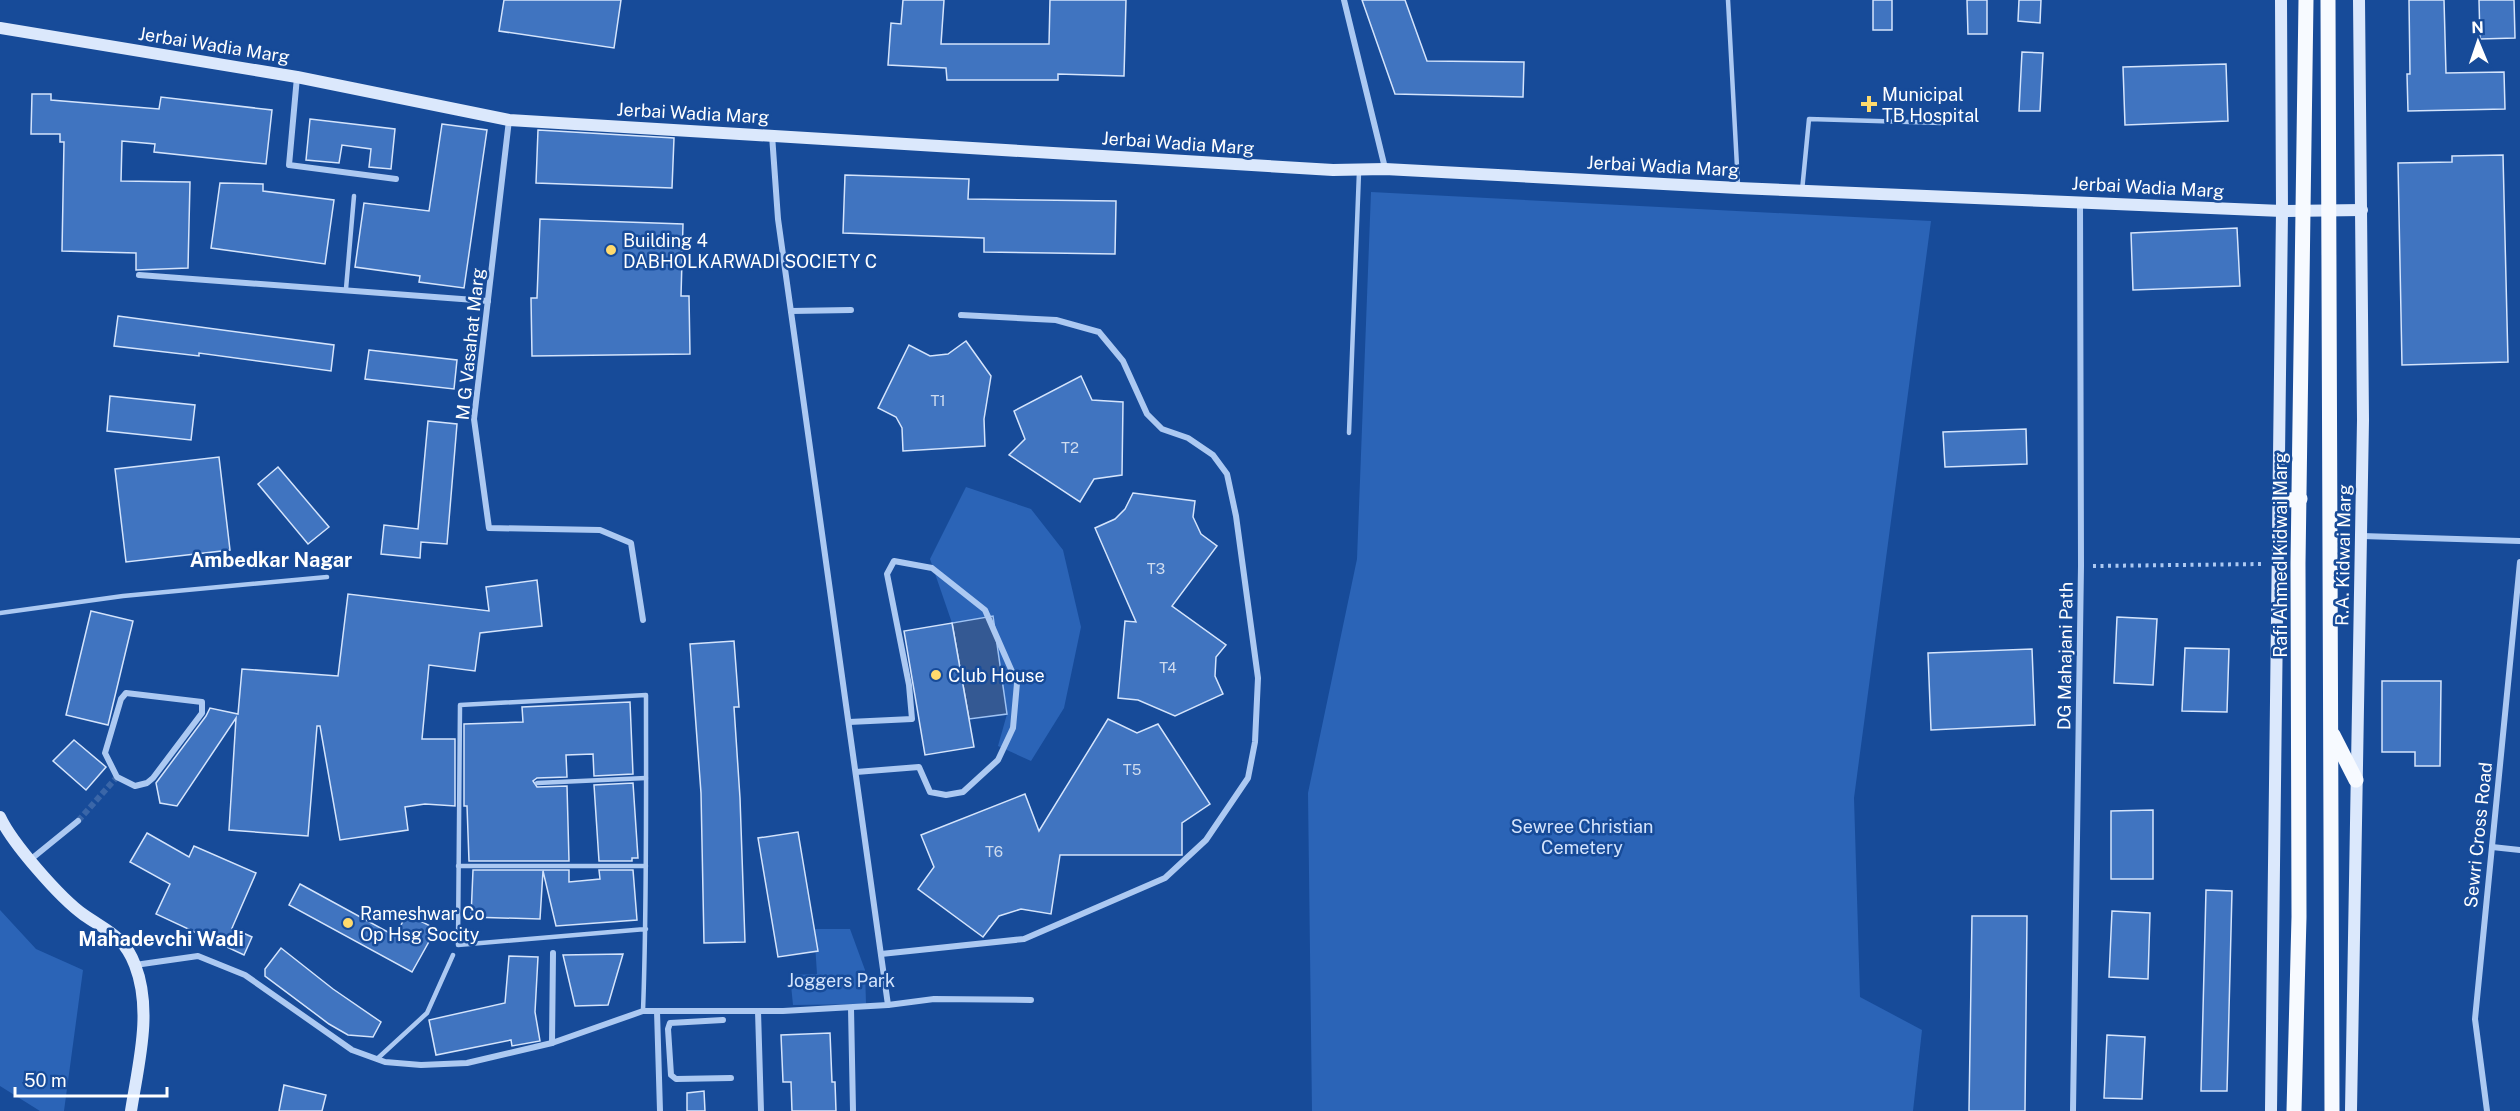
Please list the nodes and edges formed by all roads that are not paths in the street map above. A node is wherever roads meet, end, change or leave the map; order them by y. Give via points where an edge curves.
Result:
1 (1344, 0) edge
2 (1728, 0) edge
3 (2281, 0) edge
4 (2306, 0) edge
5 (2328, 0) edge
6 (2359, 0) edge
7 (0, 28) edge
8 (297, 77) junction
9 (509, 120) junction
10 (1942, 123) dead end
11 (772, 135) junction
12 (1359, 170) junction
13 (1385, 170) junction
14 (396, 179) dead end
15 (1738, 188) junction
16 (1802, 191) junction
17 (354, 196) dead end
18 (2080, 201) junction
19 (2304, 210) junction
20 (2362, 210) junction
21 (2282, 211) junction
22 (2328, 211) junction
23 (139, 275) dead end
24 (346, 289) junction
25 (488, 301) junction
26 (851, 310) dead end
27 (791, 311) junction
28 (961, 315) dead end
29 (1349, 433) dead end
30 (2300, 499) junction
31 (2279, 501) junction
32 (2361, 536) junction
33 (2520, 541) edge
34 (2520, 561) edge
35 (327, 577) dead end
36 (0, 613) edge
37 (643, 620) dead end
38 (849, 722) junction
39 (2331, 732) junction
40 (856, 772) junction
41 (117, 777) joint
42 (646, 778) junction
43 (2356, 780) junction
44 (537, 783) dead end
45 (0, 817) edge
46 (78, 821) tunnel mouth
47 (2492, 847) junction
48 (2520, 850) edge
49 (30, 860) junction
50 (458, 866) junction
51 (646, 866) junction
52 (646, 929) junction
53 (553, 953) dead end
54 (881, 954) junction
55 (453, 955) dead end
56 (135, 965) junction
57 (1031, 1000) dead end
58 (888, 1005) junction
59 (850, 1008) junction
60 (643, 1011) junction
61 (657, 1011) junction
62 (666, 1011) junction
63 (694, 1011) junction
64 (758, 1011) junction
65 (723, 1020) dead end
66 (695, 1021) junction
67 (670, 1023) junction
68 (552, 1043) junction
69 (377, 1059) junction
70 (671, 1069) junction
71 (658, 1070) junction
72 (731, 1078) dead end
73 (131, 1111) edge
74 (660, 1111) edge
75 (761, 1111) edge
76 (853, 1111) edge
77 (2073, 1111) edge
78 (2271, 1111) edge
79 (2294, 1111) edge
80 (2332, 1111) edge
81 (2351, 1111) edge
82 (2487, 1111) edge

1 - 13 street
2 - 15 lane
3 - 21 main road
4 - 19 main road, Rafi Ahmed Kidwai Marg
5 - 22 main road
6 - 20 main road, R.A. Kidwai Marg
7 - 8 main road, Jerbai Wadia Marg
8 - 9 main road, Jerbai Wadia Marg
8 - 14 street via 289,165
9 - 11 main road, Jerbai Wadia Marg
9 - 25 street, M G Vasahat Marg
10 - 16 lane via 1809,119
11 - 12 main road, Jerbai Wadia Marg
11 - 27 street via 778,219
12 - 13 main road, Jerbai Wadia Marg
12 - 29 lane
13 - 15 main road, Jerbai Wadia Marg
15 - 16 main road, Jerbai Wadia Marg
16 - 18 main road, Jerbai Wadia Marg
17 - 24 lane
18 - 21 main road, Jerbai Wadia Marg
18 - 77 street, DG Mahajani Path via 2081,566
19 - 21 main road, Jerbai Wadia Marg
19 - 22 main road, Jerbai Wadia Marg
19 - 30 main road, Rafi Ahmed Kidwai Marg
20 - 22 main road, Jerbai Wadia Marg
20 - 32 main road, R.A. Kidwai Marg
21 - 31 main road
22 - 39 main road
23 - 24 street
24 - 25 street
25 - 37 street, M G Vasahat Marg via 474,419 489,528 600,530 631,543
26 - 27 street
27 - 38 street
28 - 54 street via 1056,320 1099,332 1123,361 1147,414 1162,429 1188,438 1213,455 1227,474 1258,678 1255,742 1248,778 1206,840 1165,878 1024,939
30 - 31 main road
30 - 79 main road, Rafi Ahmed Kidwai Marg via 2299,917
31 - 78 main road
32 - 33 street
32 - 43 main road, R.A. Kidwai Marg
34 - 47 street, Sewri Cross Road
35 - 36 lane via 135,595
38 - 40 street
38 - 40 street via 912,719 887,574 894,561 932,568 985,610 1017,683 1013,728 998,760 963,792 946,795 930,792 919,767
39 - 43 main road
39 - 80 main road
40 - 54 street
41 - 41 street via 135,786 153,778 202,713 202,702 126,693 105,748
42 - 44 lane
42 - 50 lane via 646,695 460,705
42 - 51 lane
43 - 81 main road, R.A. Kidwai Marg
45 - 49 main road
46 - 49 street
47 - 48 street
47 - 82 street, Sewri Cross Road via 2475,1019
49 - 56 main road via 83,914 109,929
50 - 51 lane
50 - 52 lane via 458,945
51 - 52 lane
52 - 60 lane
53 - 68 street
54 - 58 street
55 - 69 lane via 428,1013
56 - 69 street via 198,956 245,975 352,1050
56 - 73 main road via 143,1028
57 - 58 street via 934,999
58 - 59 street
59 - 64 street
59 - 76 street
60 - 61 street
60 - 68 street
61 - 62 street
61 - 71 street
62 - 63 street
62 - 67 street
63 - 64 street
63 - 66 street
64 - 75 street
65 - 66 street
66 - 67 street
67 - 70 street
68 - 69 street via 467,1063 421,1065
70 - 71 street
70 - 72 street via 676,1079
71 - 74 street

